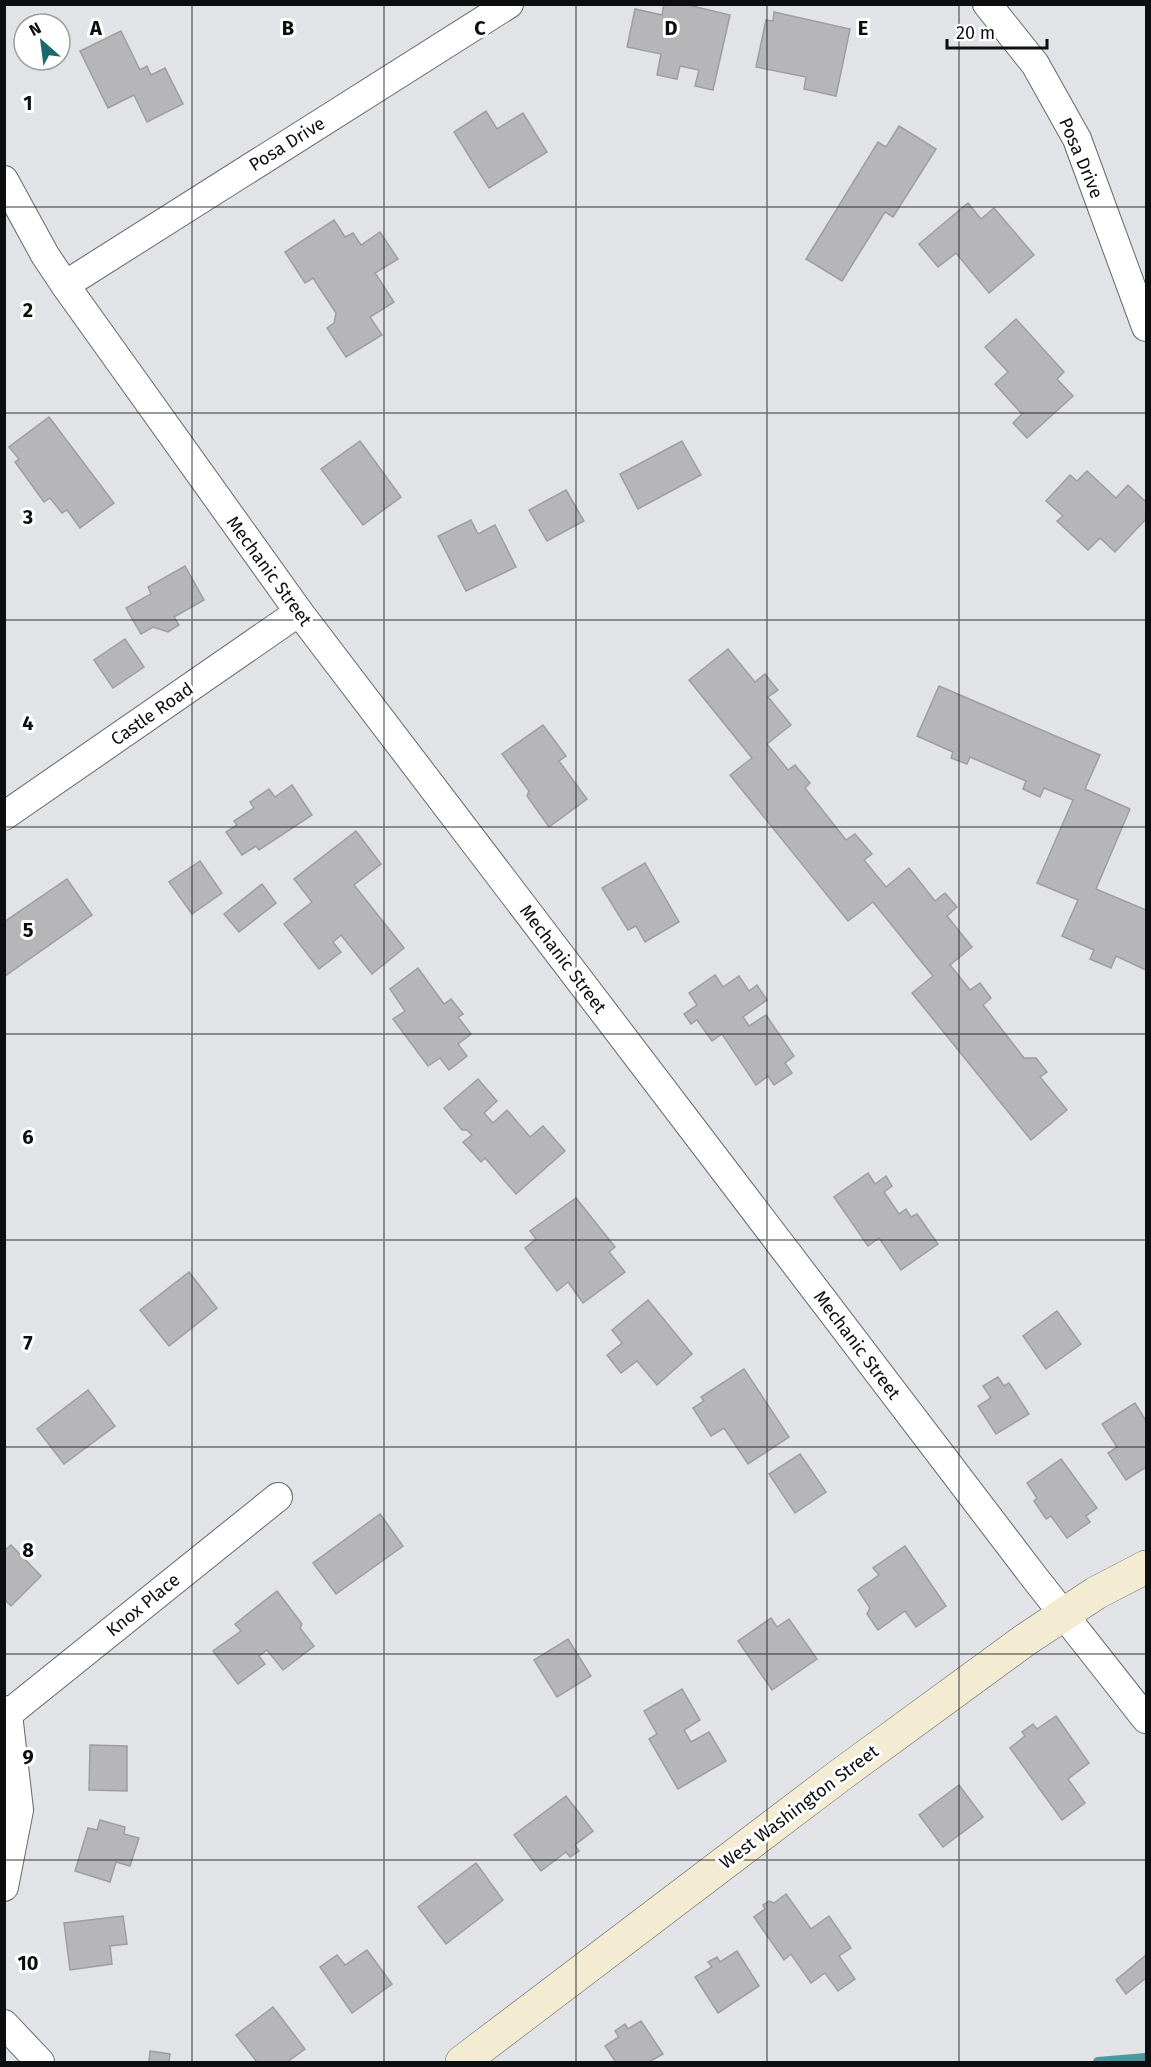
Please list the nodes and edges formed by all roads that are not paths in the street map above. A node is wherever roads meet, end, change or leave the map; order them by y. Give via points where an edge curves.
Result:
1 (509, 4) edge
2 (987, 4) edge
3 (4, 180) edge
4 (65, 285) junction
5 (1146, 327) edge
6 (299, 612) junction
7 (4, 816) edge
8 (278, 1497) dead end
9 (1146, 1567) edge
10 (1063, 1615) junction
11 (6, 1712) edge
12 (1146, 1719) edge
13 (4, 1887) edge
14 (4, 2024) edge
15 (40, 2062) edge
16 (462, 2062) edge

1 - 4 street, Posa Drive
2 - 5 street, Posa Drive via 1035,64 1077,139
3 - 4 street, Mechanic Street
4 - 6 street, Mechanic Street
6 - 7 street, Castle Road
6 - 10 street, Mechanic Street
8 - 11 street, Knox Place
9 - 10 main road, West Washington Street
10 - 12 street, Mechanic Street
10 - 16 main road, West Washington Street via 840,1776
11 - 13 street via 20,1810
14 - 15 street

